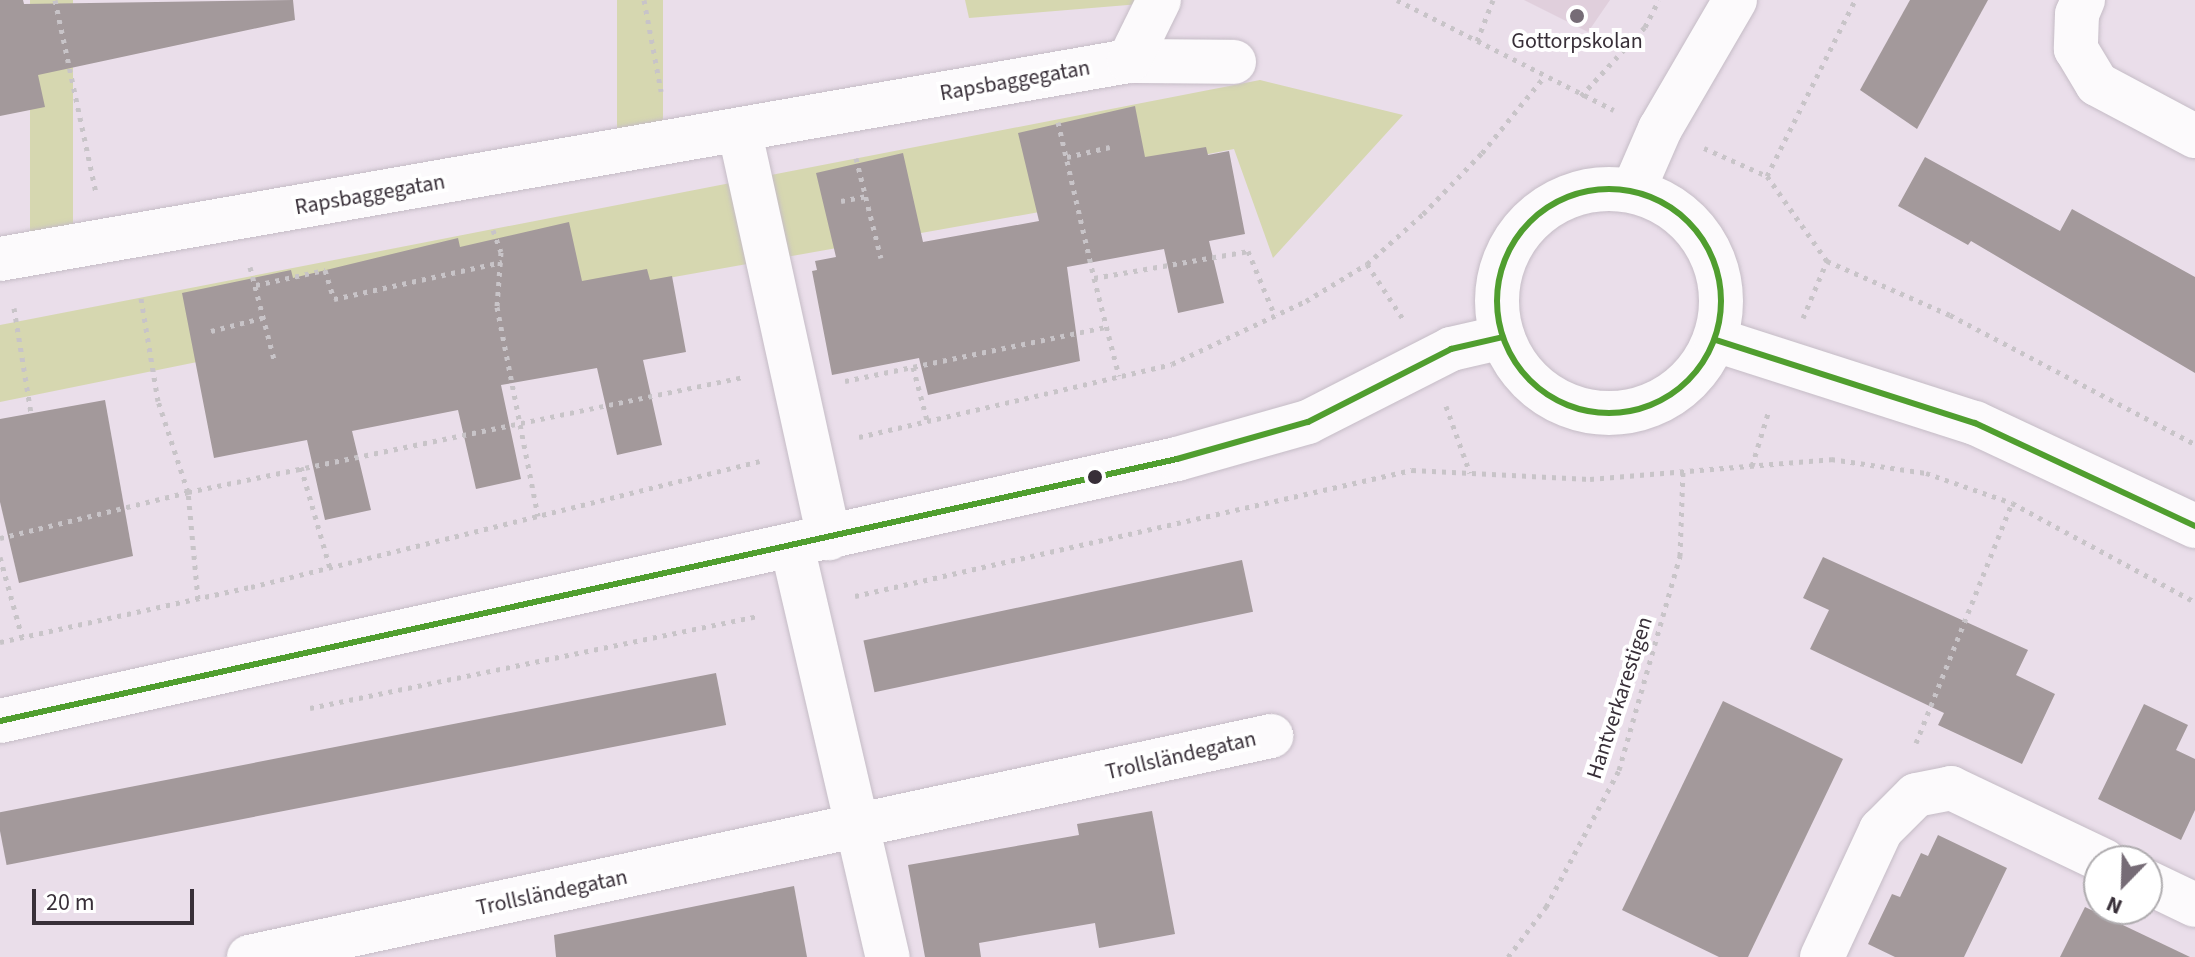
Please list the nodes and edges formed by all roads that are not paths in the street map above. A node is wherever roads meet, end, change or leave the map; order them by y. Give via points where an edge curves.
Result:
1 (1159, 0) edge
2 (1735, 0) edge
3 (2083, 0) edge
4 (1129, 61) junction
5 (1234, 62) dead end
6 (740, 133) junction
7 (2195, 136) edge
8 (1633, 191) junction
9 (3, 259) edge
10 (1503, 337) junction
11 (1716, 340) junction
12 (2195, 526) edge
13 (811, 542) junction
14 (0, 721) edge
15 (1271, 736) dead end
16 (856, 828) junction
17 (2083, 851) edge
18 (2163, 890) edge
19 (2195, 905) edge
20 (249, 957) edge
21 (888, 957) edge
22 (1822, 957) edge

1 - 4 street
2 - 8 street via 1660,129
3 - 7 street via 2076,49 2097,84
4 - 5 street, Rapsbaggegatan
4 - 6 street, Rapsbaggegatan
6 - 9 street, Rapsbaggegatan
6 - 13 street via 795,379
8 - 10 street via 1581,193 1556,201 1525,226 1504,259 1496,298
8 - 11 street via 1669,205 1697,231 1716,264 1722,302
10 - 11 street via 1518,368 1543,392 1574,408 1608,414 1643,409 1674,394 1699,370
10 - 13 street via 1451,349 1308,422 1177,459
11 - 12 street via 1975,423
13 - 14 street
13 - 16 street via 806,607
15 - 16 street, Trollsländegatan
16 - 20 street, Trollsländegatan
16 - 21 street
17 - 22 street via 1951,788 1916,795 1881,830
18 - 19 street

